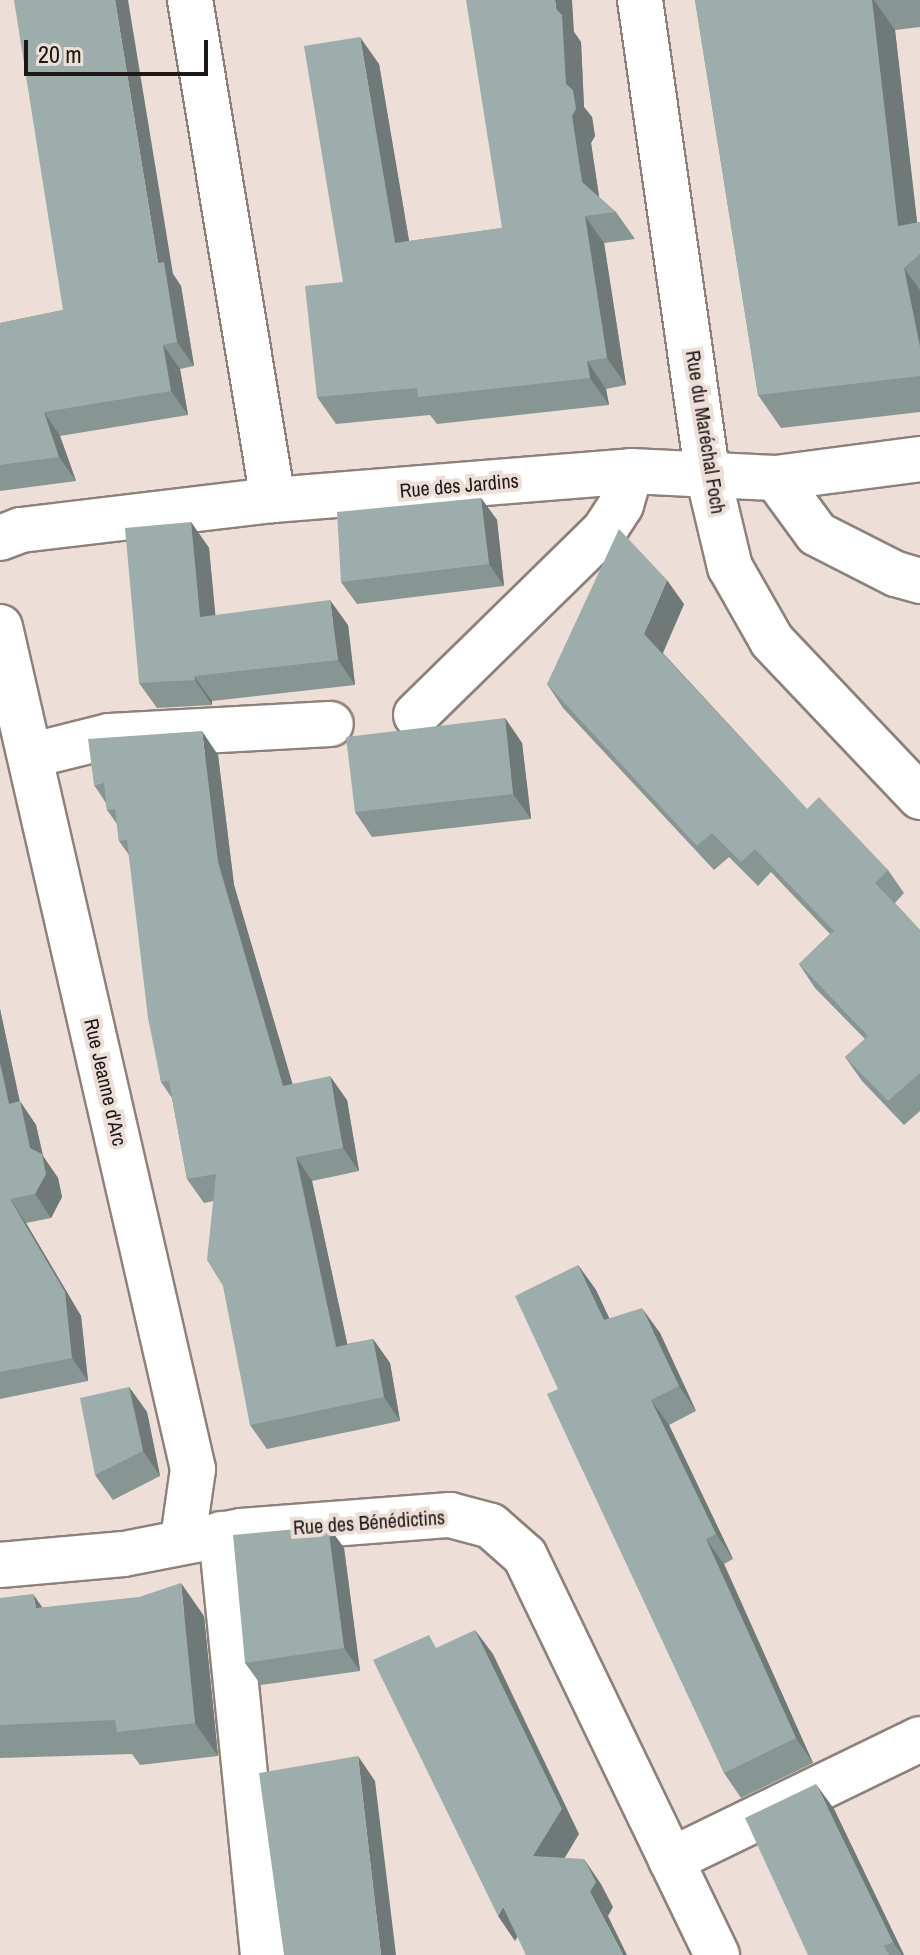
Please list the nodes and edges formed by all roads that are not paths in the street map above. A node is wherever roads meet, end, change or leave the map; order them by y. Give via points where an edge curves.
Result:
1 (190, 0) edge
2 (640, 0) edge
3 (920, 459) edge
4 (631, 471) junction
5 (708, 475) junction
6 (776, 478) junction
7 (273, 500) junction
8 (0, 538) edge
9 (920, 581) edge
10 (0, 627) edge
11 (416, 715) dead end
12 (331, 724) dead end
13 (33, 755) junction
14 (920, 797) edge
15 (202, 1537) junction
16 (0, 1565) edge
17 (920, 1739) edge
18 (671, 1860) junction
19 (263, 1955) edge
20 (717, 1955) edge

1 - 7 street
2 - 5 street, Rue du Maréchal Foch
3 - 6 street, Rue des Jardins
4 - 5 street, Rue des Jardins
4 - 7 street, Rue des Jardins
4 - 11 street via 621,505 604,531
5 - 6 street, Rue des Jardins
5 - 14 street, Rue du Maréchal Foch via 730,567 772,641
6 - 9 street via 817,534
7 - 8 street, Rue des Jardins via 21,530
10 - 13 street, Rue Jeanne d'Arc
12 - 13 street via 109,736
13 - 15 street, Rue Jeanne d'Arc via 193,1469
15 - 16 street, Rue des Bénédictins via 124,1554
15 - 18 street, Rue des Bénédictins via 450,1515 491,1526 525,1556
15 - 19 street, Rue Jeanne d'Arc
17 - 18 street
18 - 20 street, Rue des Bénédictins

